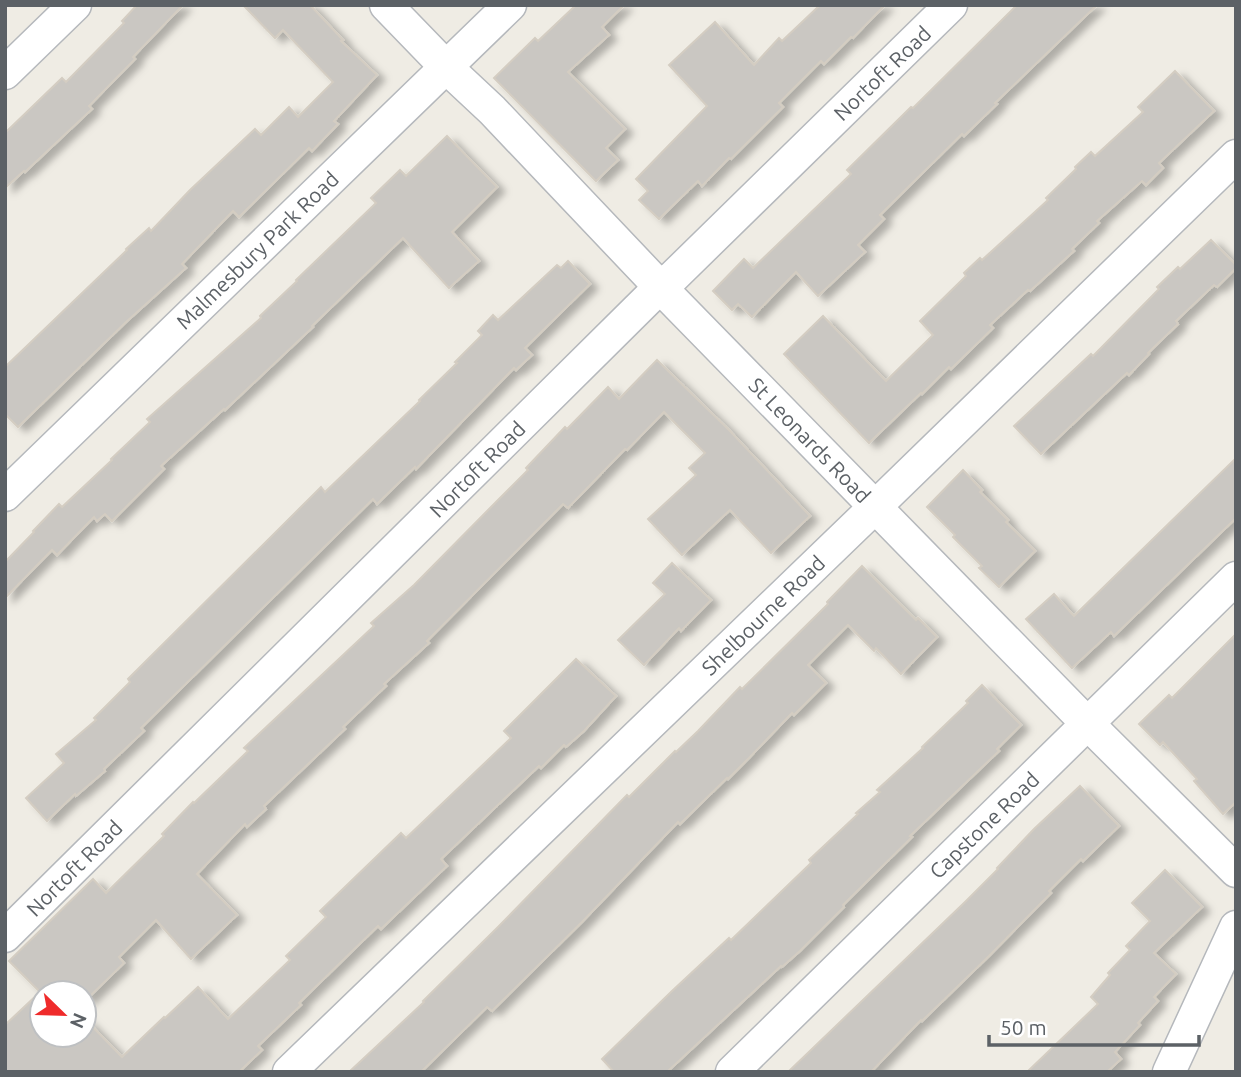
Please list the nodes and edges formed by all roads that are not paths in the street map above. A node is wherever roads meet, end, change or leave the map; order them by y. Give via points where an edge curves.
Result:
1 (75, 5) edge
2 (386, 5) edge
3 (510, 5) edge
4 (951, 5) edge
5 (446, 66) junction
6 (5, 73) edge
7 (1236, 156) edge
8 (660, 287) junction
9 (5, 495) edge
10 (875, 507) junction
11 (1236, 578) edge
12 (1088, 724) junction
13 (1236, 871) edge
14 (1236, 927) edge
15 (5, 936) edge
16 (289, 1072) edge
17 (732, 1072) edge
18 (1169, 1072) edge

1 - 6 street
2 - 5 street, St Leonards Road
3 - 5 street, Malmesbury Park Road
4 - 8 street, Nortoft Road
5 - 8 street, St Leonards Road
5 - 9 street, Malmesbury Park Road
7 - 10 street, Shelbourne Road
8 - 10 street, St Leonards Road
8 - 15 street, Nortoft Road
10 - 12 street, St Leonards Road
10 - 16 street, Shelbourne Road
11 - 12 street, Capstone Road
12 - 13 street, St Leonards Road
12 - 17 street, Capstone Road
14 - 18 street

